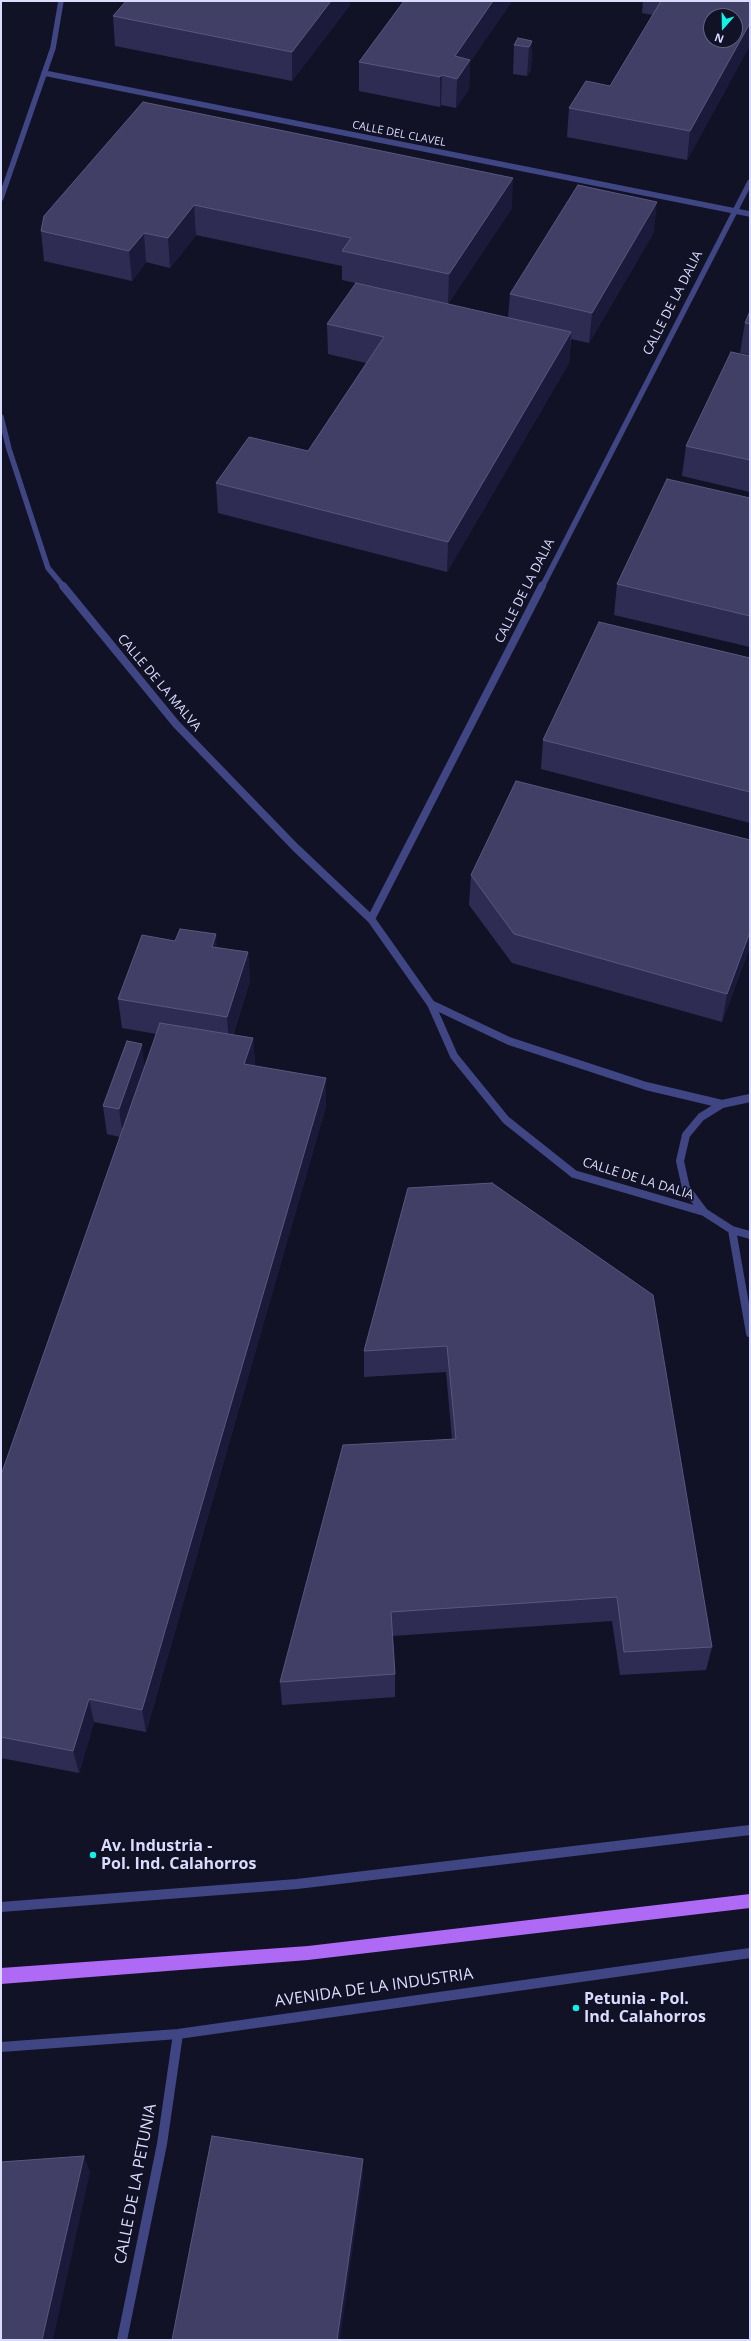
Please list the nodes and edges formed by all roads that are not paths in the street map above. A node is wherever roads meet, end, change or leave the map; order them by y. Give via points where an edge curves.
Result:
1 (61, 1) edge
2 (44, 73) junction
3 (750, 182) edge
4 (1, 198) edge
5 (735, 211) junction
6 (750, 214) edge
7 (1, 417) edge
8 (371, 920) junction
9 (431, 1004) junction
10 (750, 1098) edge
11 (722, 1104) junction
12 (704, 1212) junction
13 (732, 1230) junction
14 (750, 1235) edge
15 (750, 1333) edge
16 (750, 1830) edge
17 (750, 1901) edge
18 (1, 1907) edge
19 (750, 1953) edge
20 (1, 1976) edge
21 (178, 2034) junction
22 (1, 2047) edge
23 (122, 2340) edge

1 - 2 street via 53,48
2 - 4 street
2 - 5 street, CALLE DEL CLAVEL
3 - 5 street, CALLE DE LA DALIA
5 - 6 street, CALLE DEL CLAVEL
5 - 8 street, CALLE DE LA DALIA
7 - 8 street, CALLE DE LA MALVA via 48,568 176,724 295,847
8 - 9 street, CALLE DE LA DALIA
9 - 11 street, CALLE DE LA DALIA via 509,1041 646,1086
9 - 12 street, CALLE DE LA DALIA via 454,1056 506,1120 574,1174
10 - 11 street
11 - 12 street via 701,1117 686,1135 680,1161 686,1188
12 - 13 street
13 - 14 street
13 - 15 street
16 - 18 street via 297,1884
17 - 20 main road via 308,1953
19 - 21 street, AVENIDA DE LA INDUSTRIA
21 - 22 street, AVENIDA DE LA INDUSTRIA
21 - 23 street, CALLE DE LA PETUNIA via 162,2144

